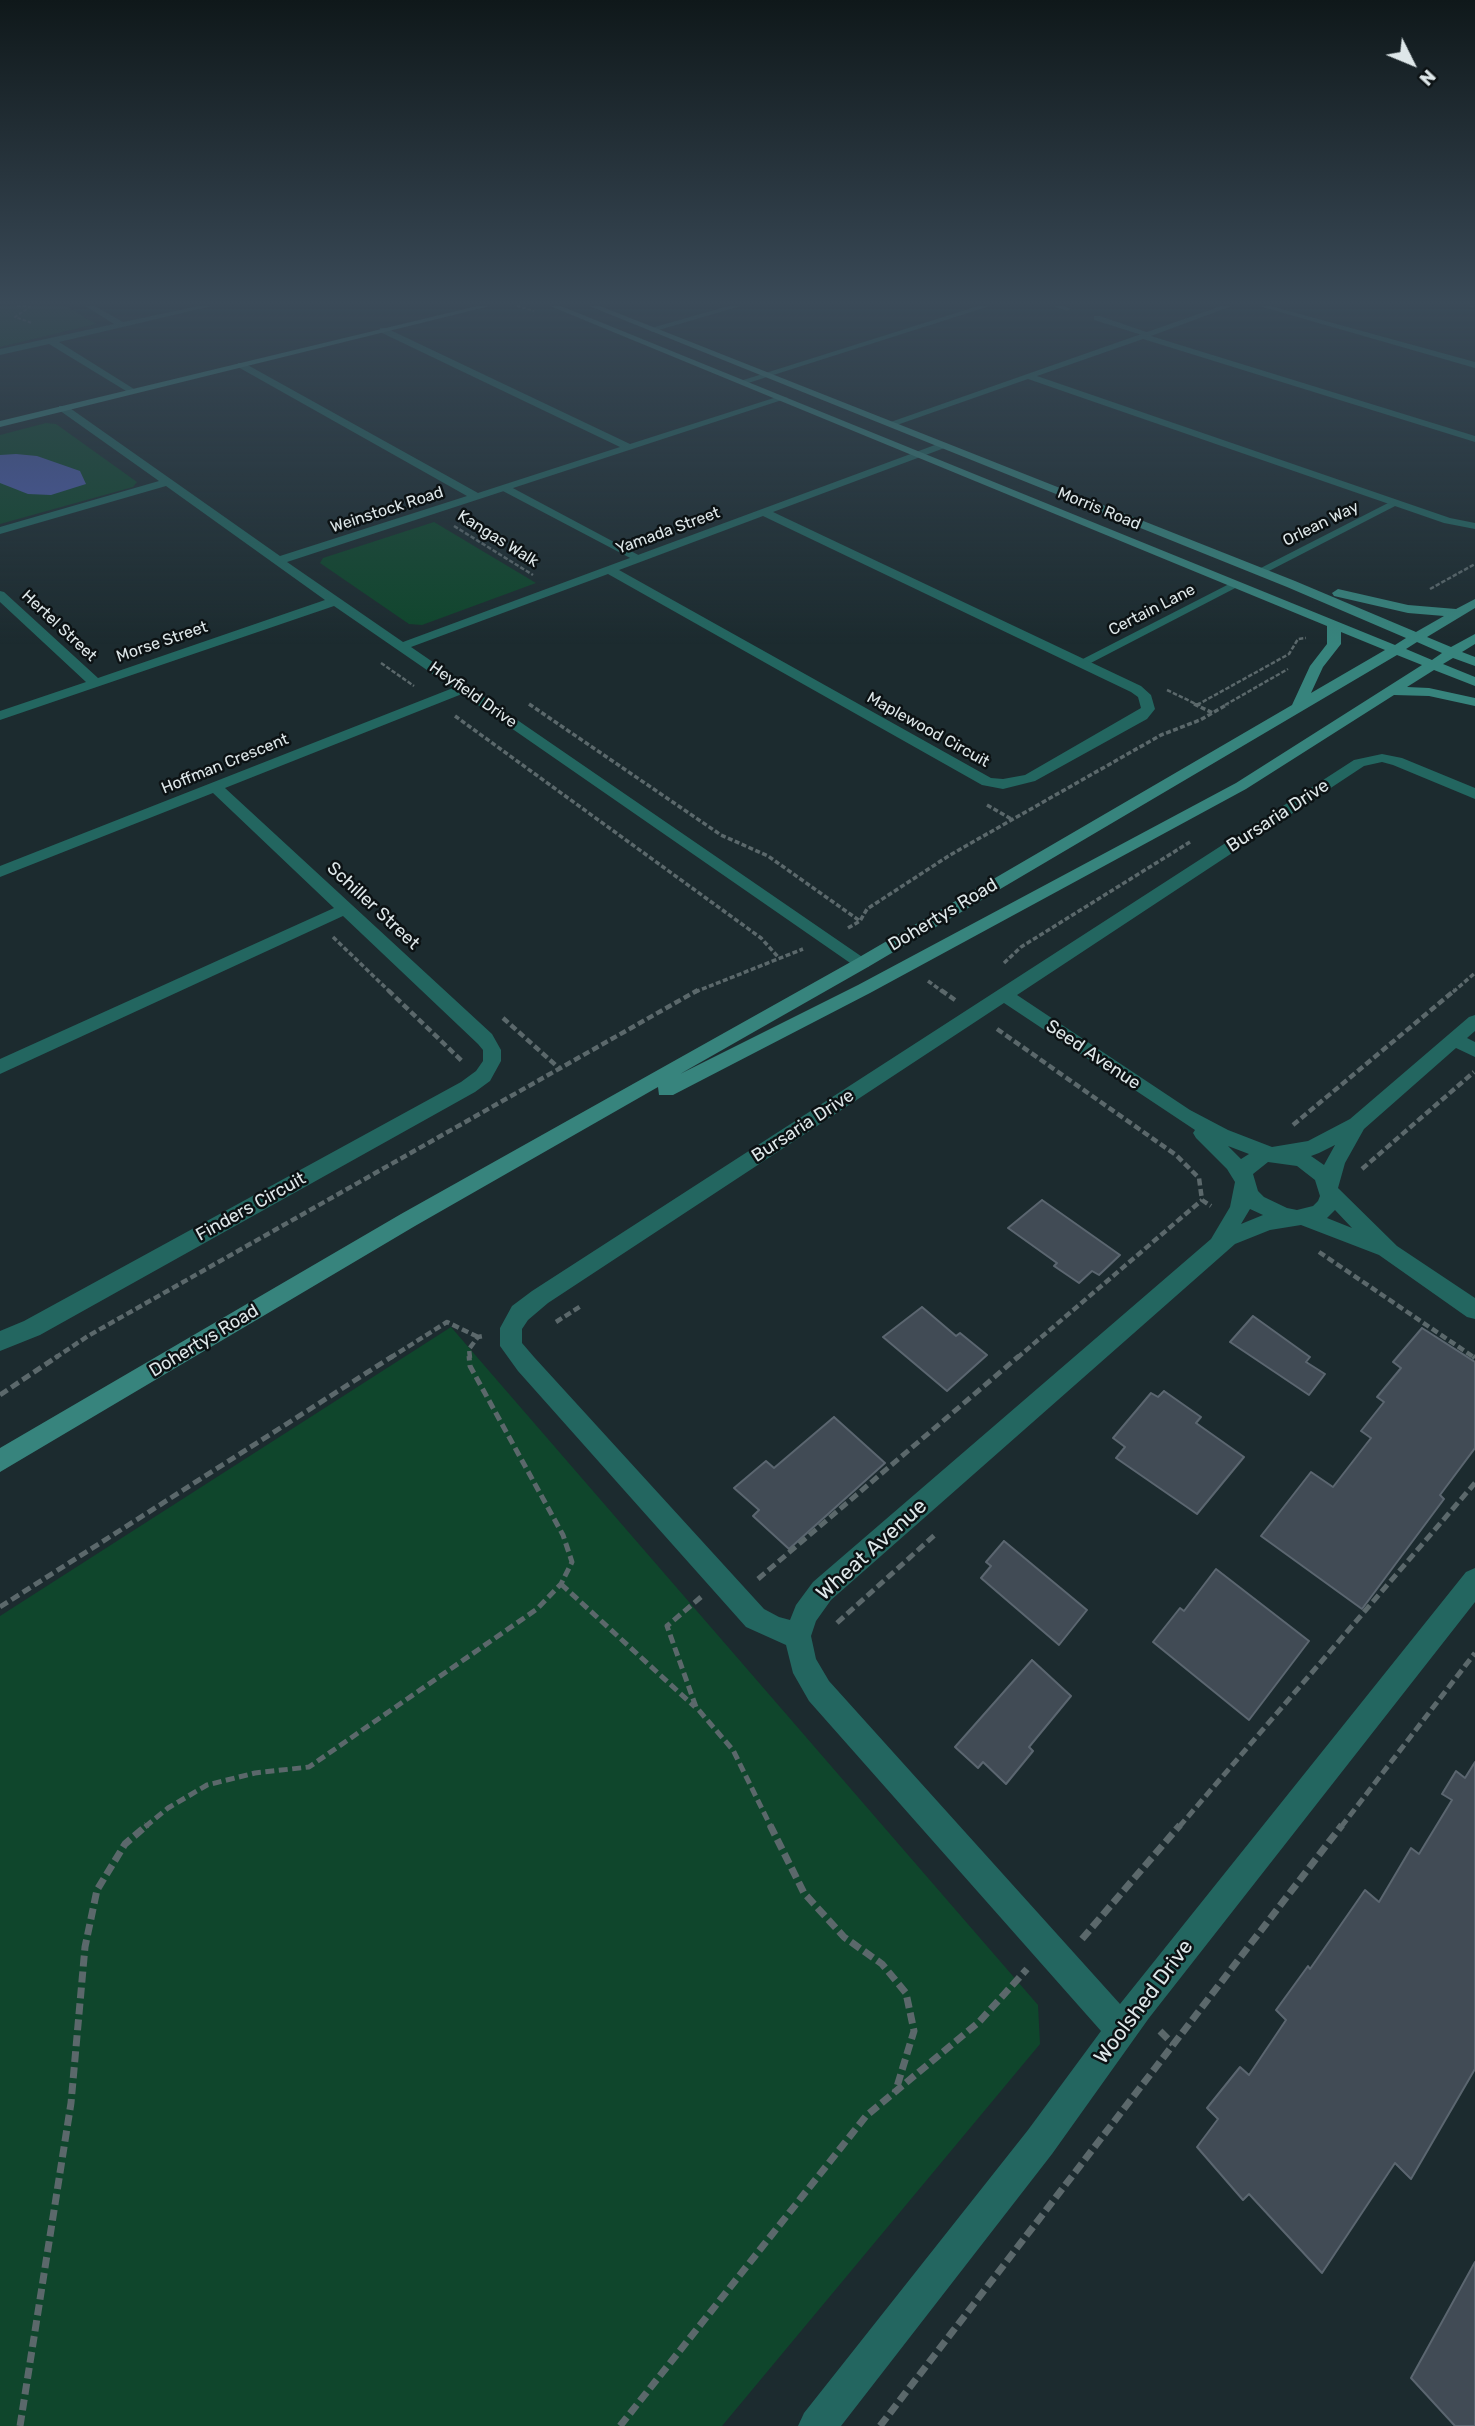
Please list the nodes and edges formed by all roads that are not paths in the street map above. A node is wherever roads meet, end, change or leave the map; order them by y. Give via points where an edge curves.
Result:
1 (19, 419) edge
2 (79, 419) edge
3 (338, 419) edge
4 (570, 419) edge
5 (719, 419) edge
6 (835, 419) edge
7 (878, 419) edge
8 (904, 419) edge
9 (1154, 419) edge
10 (1412, 419) edge
11 (0, 424) edge
12 (890, 424) junction
13 (1475, 439) edge
14 (943, 445) junction
15 (631, 448) junction
16 (920, 454) junction
17 (169, 482) junction
18 (505, 488) junction
19 (477, 497) junction
20 (1396, 503) junction
21 (764, 512) junction
22 (1475, 526) edge
23 (0, 531) edge
24 (638, 558) junction
25 (280, 560) junction
26 (608, 569) junction
27 (1259, 572) junction
28 (1237, 584) junction
29 (1291, 584) junction
30 (0, 594) edge
31 (335, 601) junction
32 (1475, 603) edge
33 (1458, 613) junction
34 (1331, 621) junction
35 (1418, 638) junction
36 (1475, 638) edge
37 (403, 646) junction
38 (1398, 649) junction
39 (1454, 653) junction
40 (1475, 662) edge
41 (1081, 663) junction
42 (1436, 664) junction
43 (1475, 682) edge
44 (95, 683) junction
45 (463, 689) junction
46 (1392, 691) junction
47 (1475, 702) edge
48 (1298, 706) junction
49 (0, 716) edge
50 (215, 787) junction
51 (1475, 794) edge
52 (0, 872) edge
53 (345, 909) junction
54 (862, 963) junction
55 (884, 978) junction
56 (1004, 995) junction
57 (1475, 1021) edge
58 (1454, 1039) junction
59 (1475, 1050) edge
60 (492, 1061) joint
61 (0, 1067) edge
62 (1183, 1115) junction
63 (1357, 1124) junction
64 (1273, 1154) junction
65 (1244, 1181) junction
66 (1329, 1189) junction
67 (1300, 1218) junction
68 (408, 1220) junction
69 (1218, 1246) junction
70 (1389, 1252) junction
71 (1475, 1310) edge
72 (0, 1342) edge
73 (0, 1461) edge
74 (1475, 1581) edge
75 (798, 1636) junction
76 (1121, 2029) junction
77 (817, 2426) edge

1 - 11 street
2 - 17 street, Heyfield Drive
3 - 19 street
4 - 15 street
5 - 15 street, Weinstock Road
6 - 16 street, Morris Road
7 - 12 street, Morris Road
8 - 12 street
9 - 20 street
10 - 13 street
12 - 14 street, Morris Road
14 - 16 street, Yamada Street
14 - 27 street, Morris Road
15 - 18 street, Weinstock Road
16 - 21 street, Yamada Street
16 - 28 street, Morris Road
17 - 23 street
17 - 25 street, Heyfield Drive
18 - 19 street, Weinstock Road
18 - 24 lane
19 - 25 street, Weinstock Road
20 - 22 street
20 - 27 lane, Orlean Way
21 - 24 street, Yamada Street
21 - 41 street, Maplewood Circuit
24 - 26 street, Yamada Street
25 - 31 street, Heyfield Drive
26 - 37 street, Yamada Street
26 - 41 street, Maplewood Circuit via 987,782 1030,778 1148,709 1144,695 1136,689
27 - 29 street, Morris Road
28 - 34 street, Morris Road
28 - 41 lane, Certain Lane
29 - 33 street via 1408,609
29 - 35 street, Morris Road
30 - 44 street, Hertel Street
31 - 37 street, Heyfield Drive
31 - 44 street, Morse Street
32 - 33 street, Dohertys Road
33 - 35 street, Dohertys Road
34 - 38 street, Morris Road
34 - 48 street via 1334,644 1317,666
35 - 38 street, Dohertys Road
35 - 39 street, Morris Road
36 - 39 street, Dohertys Road
37 - 45 street, Heyfield Drive
38 - 42 street, Morris Road
38 - 48 street, Dohertys Road
39 - 40 street, Morris Road
39 - 42 street, Dohertys Road
42 - 43 street, Morris Road
42 - 46 street, Dohertys Road
44 - 49 street, Morse Street
45 - 50 street, Hoffman Crescent
45 - 54 street, Heyfield Drive
46 - 47 street via 1429,692
46 - 55 street, Dohertys Road via 1241,786
48 - 54 street, Dohertys Road
50 - 52 street, Hoffman Crescent
50 - 53 street, Schiller Street
51 - 56 street, Bursaria Drive via 1397,761 1359,763
53 - 60 street, Schiller Street via 485,1039
53 - 61 street
54 - 55 street, Heyfield Drive
54 - 68 street, Dohertys Road
55 - 68 street, Dohertys Road
56 - 62 street, Seed Avenue
56 - 75 street, Bursaria Drive via 540,1297 520,1313 511,1328 511,1346 526,1364 755,1618
57 - 58 street
58 - 59 street
58 - 63 street
60 - 72 street, Finders Circuit via 484,1076 468,1087
62 - 64 street, Seed Avenue
62 - 65 street, Seed Avenue via 1213,1141
63 - 64 street via 1312,1148
63 - 66 street via 1342,1148
64 - 65 street via 1247,1165
64 - 66 street via 1290,1155 1315,1167
65 - 67 street via 1258,1203
65 - 69 street, Wheat Avenue via 1240,1207
66 - 67 street via 1327,1205
66 - 70 street
67 - 69 street, Wheat Avenue via 1245,1228
67 - 70 street
68 - 73 street, Dohertys Road
69 - 75 street, Wheat Avenue via 822,1591 805,1614
70 - 71 street
74 - 76 street, Woolshed Drive
75 - 76 street via 803,1663 819,1692
76 - 77 street, Woolshed Drive via 1040,2142

